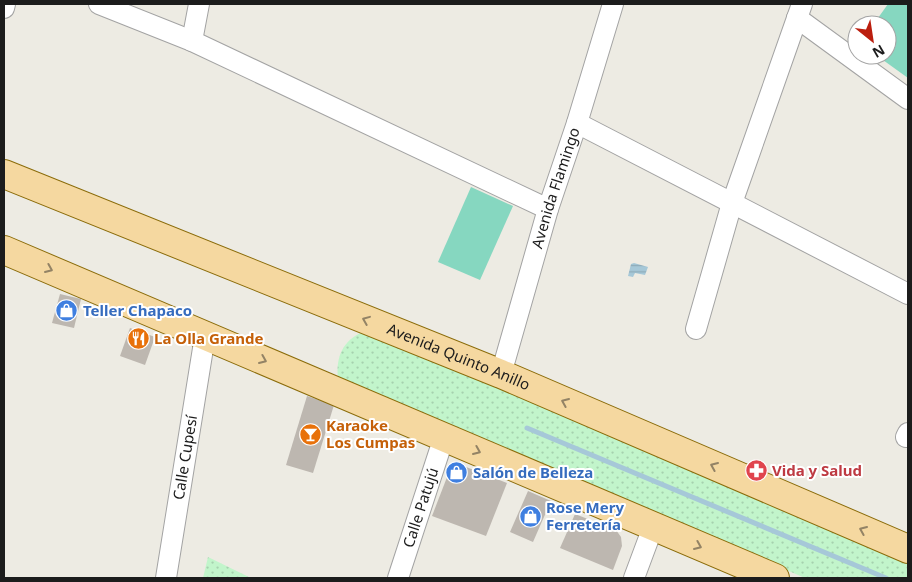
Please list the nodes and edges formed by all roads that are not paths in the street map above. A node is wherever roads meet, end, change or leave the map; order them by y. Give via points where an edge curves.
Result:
1 (5, 4) edge
2 (99, 4) edge
3 (199, 4) edge
4 (608, 6) edge
5 (4, 8) edge
6 (799, 11) edge
7 (192, 42) junction
8 (908, 99) edge
9 (577, 123) junction
10 (4, 174) edge
11 (732, 203) junction
12 (548, 209) junction
13 (4, 250) edge
14 (908, 294) edge
15 (696, 329) dead end
16 (205, 336) junction
17 (501, 374) junction
18 (444, 437) junction
19 (654, 527) junction
20 (908, 549) edge
21 (166, 578) edge
22 (398, 578) edge
23 (634, 578) edge
24 (775, 578) edge

1 - 5 street
2 - 7 street
3 - 7 street
4 - 9 street, Avenida Flamingo
6 - 8 street
6 - 11 street
7 - 12 street
9 - 11 street
9 - 12 street, Avenida Flamingo
17 -> 10 main road, Avenida Quinto Anillo
11 - 14 street
11 - 15 street
12 - 17 street, Avenida Flamingo
13 -> 16 main road
16 -> 18 main road
16 - 21 street, Calle Cupesí
20 -> 17 main road, Avenida Quinto Anillo
18 -> 19 main road
18 - 22 street, Calle Patujú
19 - 23 street
19 -> 24 main road

